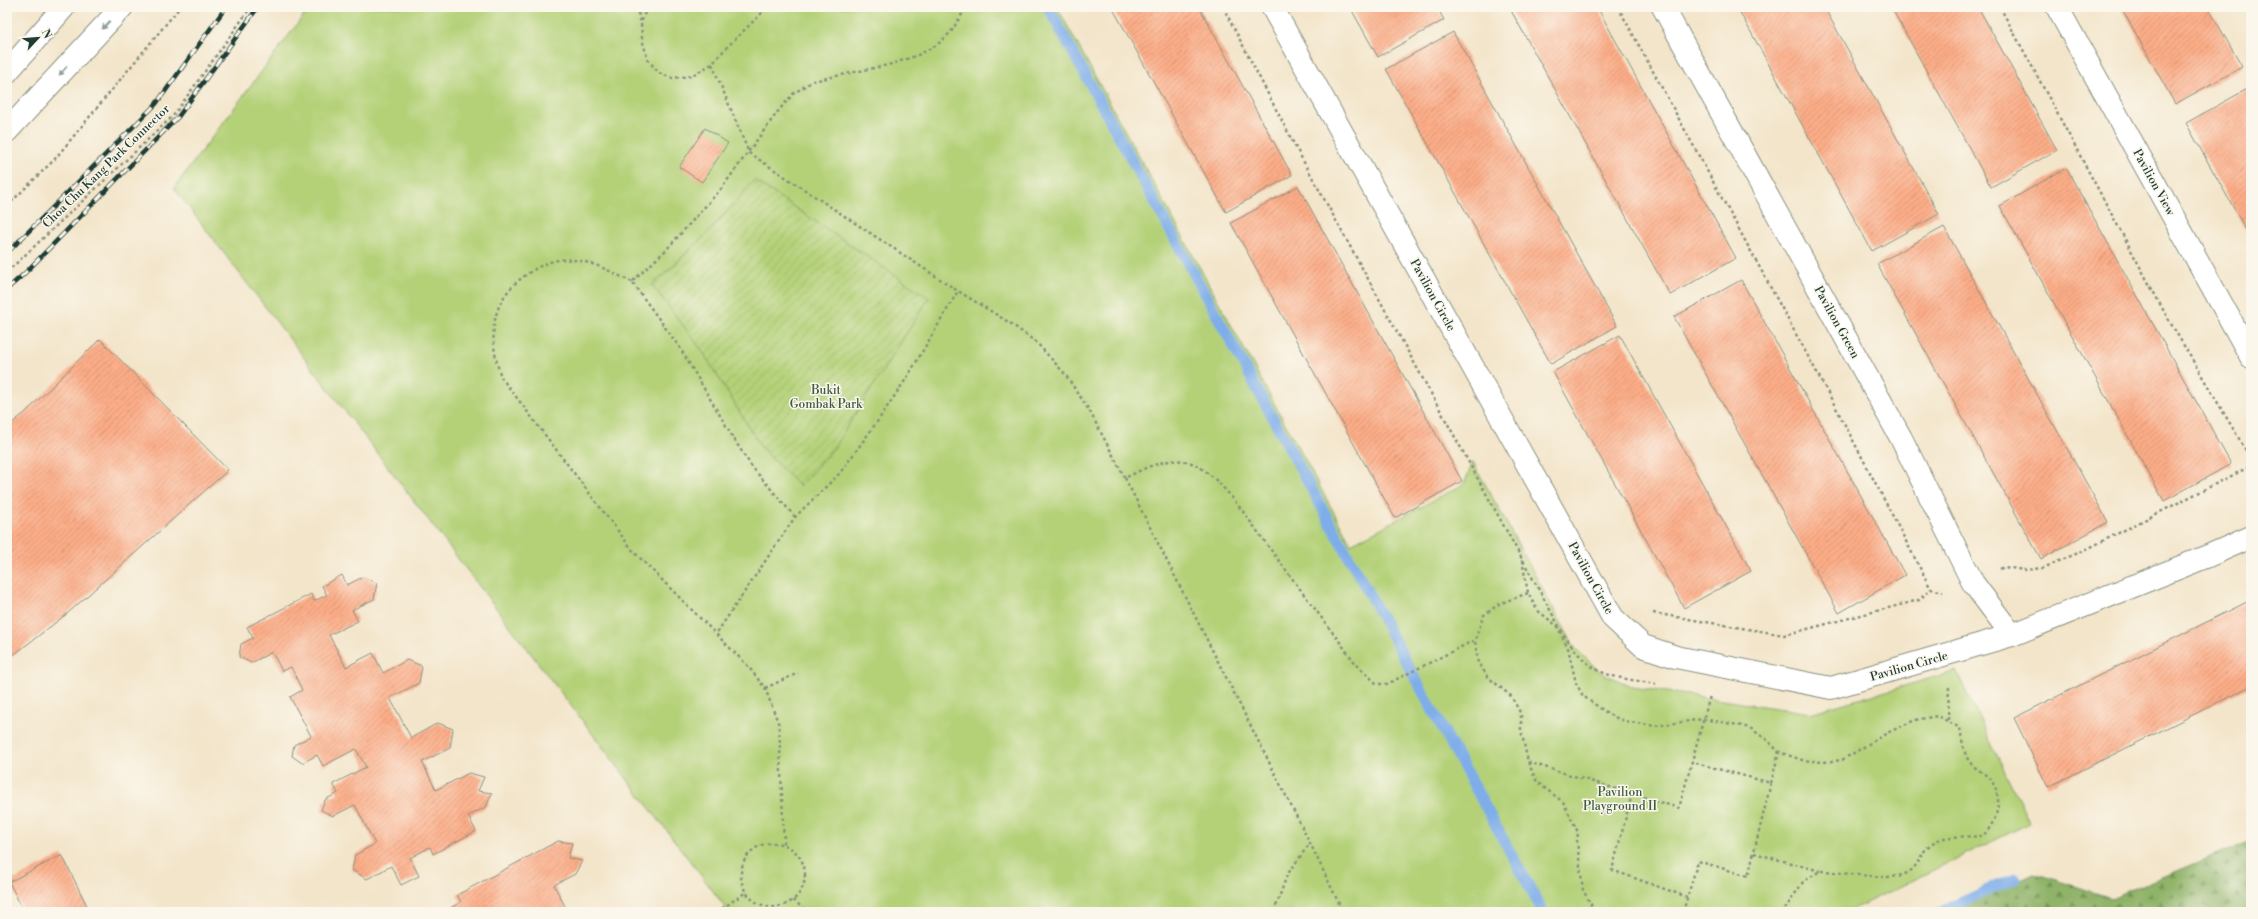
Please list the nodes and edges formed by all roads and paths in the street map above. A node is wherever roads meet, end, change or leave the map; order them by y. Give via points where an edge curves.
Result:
1 (64, 7) edge
2 (122, 7) edge
3 (180, 7) edge
4 (251, 7) edge
5 (636, 7) edge
6 (647, 7) edge
7 (768, 7) edge
8 (962, 7) edge
9 (1222, 7) edge
10 (1272, 7) edge
11 (1618, 7) edge
12 (1663, 7) edge
13 (2000, 7) edge
14 (2057, 7) edge
15 (641, 23) junction
16 (712, 64) junction
17 (7, 72) edge
18 (7, 131) edge
19 (749, 153) junction
20 (7, 206) edge
21 (7, 272) edge
22 (632, 282) junction
23 (958, 291) junction
24 (2251, 357) edge
25 (2251, 459) edge
26 (2251, 466) edge
27 (1125, 478) junction
28 (796, 517) junction
29 (2251, 537) edge
30 (1521, 558) junction
31 (1973, 583) junction
32 (1932, 589) junction
33 (1528, 593) junction
34 (1652, 612) dead end
35 (716, 634) junction
36 (2012, 635) junction
37 (1475, 640) junction
38 (798, 673) dead end
39 (1949, 681) dead end
40 (1658, 684) dead end
41 (765, 688) junction
42 (1711, 693) dead end
43 (1703, 720) junction
44 (1948, 720) junction
45 (1779, 752) junction
46 (1528, 762) junction
47 (1692, 762) junction
48 (1771, 783) junction
49 (1632, 794) junction
50 (1310, 843) junction
51 (784, 844) junction
52 (1754, 853) junction
53 (1820, 871) junction
54 (746, 892) junction
55 (1687, 897) junction
56 (794, 900) junction
57 (717, 912) edge
58 (808, 912) edge
59 (1274, 912) edge
60 (1343, 912) edge
61 (1595, 912) edge
62 (1683, 912) edge
63 (1783, 912) edge

1 - 17 street
2 -> 18 street
3 - 20 path via 54,160
4 - 21 path, Choa Chu Kang Park Connector via 173,116
5 - 15 path
6 - 15 path
7 - 16 path
8 - 19 path via 962,14 951,32 937,45 916,56 888,65 813,81 794,93
9 - 30 path via 1295,146
10 - 36 street, Pavilion Circle via 1613,618 1643,646 1676,657 1831,688
11 - 32 path
12 - 31 street, Pavilion Green via 1901,438
13 - 25 path via 2167,317
14 - 24 street, Pavilion View
15 - 16 path via 648,60 659,72 672,78 691,76
16 - 19 path
19 - 22 path via 721,190 666,250
19 - 23 path
22 - 28 path via 680,348 744,456
22 - 35 path via 601,268 572,260 545,262 523,276 501,299 493,328 494,355 501,377 634,552
23 - 27 path via 1036,342 1065,374 1089,410
23 - 28 path via 908,376 877,422 840,473
26 - 31 path via 2085,550 2043,568 2024,570 2004,567
27 - 37 path via 1150,465 1174,461 1194,464 1218,482 1356,664 1377,684 1387,684
27 - 50 path
28 - 35 path
29 - 36 street, Pavilion Circle
30 - 33 path
30 - 40 path via 1572,646 1585,660 1603,672
31 - 32 path via 1948,594
31 - 36 street, Pavilion Green
32 - 34 path via 1919,600 1784,635
33 - 37 path via 1499,604 1484,615
33 - 43 path via 1537,610 1557,626 1568,648 1576,683 1583,696 1610,715 1635,724 1655,726
35 - 41 path via 747,665
37 - 46 path via 1478,663 1489,678 1511,696 1521,714 1521,730
38 - 41 path
39 - 44 path
41 - 51 path via 779,725
42 - 43 path
43 - 45 path via 1750,728
43 - 47 path
44 - 45 path via 1938,716 1915,720 1842,760 1802,760
44 - 53 path via 1960,728 1968,761 1990,780 1997,796 1998,811 1993,826 1983,836 1946,837 1936,841 1926,849 1917,867 1906,874 1891,878 1842,871
45 - 48 path
46 - 49 path
46 - 61 path via 1537,782 1563,802 1578,832 1583,890
47 - 48 path
47 - 49 path via 1679,808
48 - 52 path
49 - 55 path via 1612,870
50 - 59 path via 1287,875
50 - 60 path
51 - 54 path via 770,842 758,846 747,854 741,866 741,880
51 - 56 path via 796,851 803,862 805,876 802,889
52 - 53 path
52 - 55 path via 1748,876 1698,861
53 - 63 path via 1803,882
54 - 56 path via 756,902 768,907 782,906
54 - 57 path
55 - 62 path
56 - 58 path

